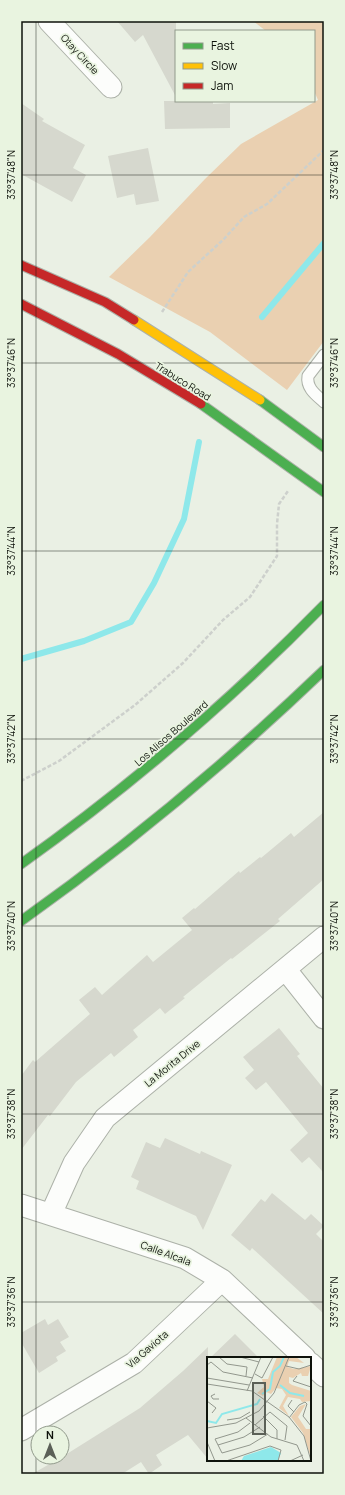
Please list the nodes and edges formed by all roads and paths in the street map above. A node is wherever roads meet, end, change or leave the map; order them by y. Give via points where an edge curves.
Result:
1 (49, 21) edge
2 (111, 88) dead end
3 (324, 150) edge
4 (21, 264) edge
5 (21, 304) edge
6 (162, 312) dead end
7 (324, 355) edge
8 (324, 402) edge
9 (324, 447) edge
10 (300, 474) junction
11 (324, 492) edge
12 (324, 605) edge
13 (324, 670) edge
14 (21, 781) edge
15 (21, 864) edge
16 (21, 921) edge
17 (324, 937) edge
18 (286, 970) junction
19 (324, 1018) edge
20 (21, 1205) edge
21 (51, 1214) junction
22 (222, 1280) junction
23 (304, 1357) edge
24 (311, 1364) edge
25 (324, 1376) edge
26 (21, 1430) edge

1 - 2 street, Otay Circle
3 - 6 path via 267,204 244,217 188,272
4 - 9 main road via 105,302 260,400
5 - 10 main road, Trabuco Road via 72,328 167,383
7 - 8 lane via 307,379 313,393
10 - 11 main road, Trabuco Road
10 - 14 path via 279,504 277,556 250,597 223,620 183,663 135,705 59,761
12 - 15 main road, Los Alisos Boulevard via 266,663 168,752
13 - 16 main road via 261,730 173,806 68,888
17 - 18 street, La Morita Drive
18 - 19 street
18 - 21 street, La Morita Drive via 105,1118 74,1163
20 - 21 street, Calle Alcala
21 - 22 street, Calle Alcala via 185,1258
22 - 23 street, Calle Alcala
22 - 26 street, Via Gaviota via 134,1363
24 - 25 street

